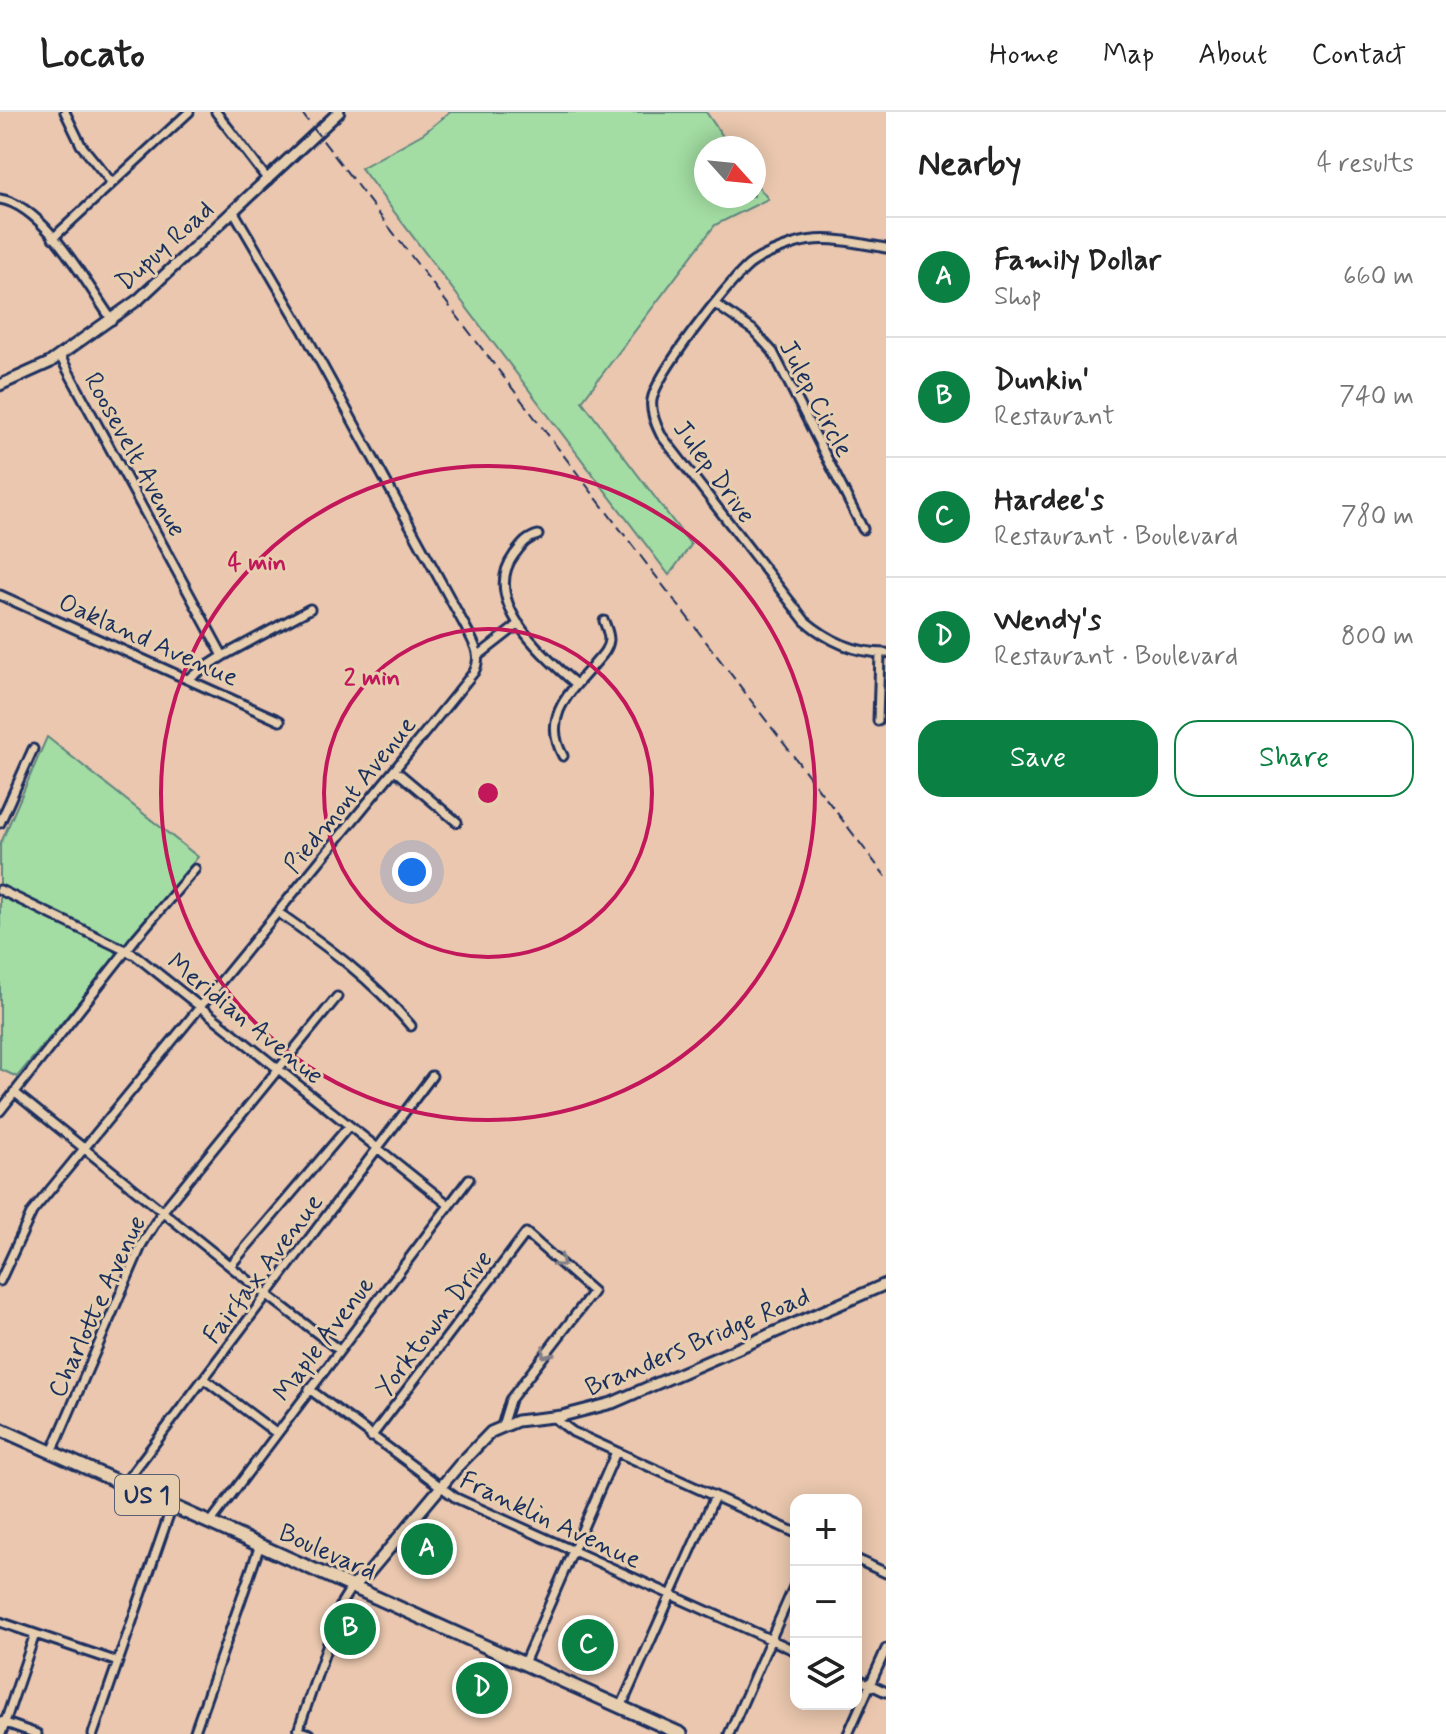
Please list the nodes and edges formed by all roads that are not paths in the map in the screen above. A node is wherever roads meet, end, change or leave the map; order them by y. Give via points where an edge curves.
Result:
1 (65, 112) edge
2 (189, 112) edge
3 (216, 112) edge
4 (339, 112) edge
5 (268, 180) junction
6 (112, 183) junction
7 (0, 199) edge
8 (234, 212) junction
9 (53, 238) junction
10 (886, 248) edge
11 (715, 304) junction
12 (112, 320) junction
13 (60, 356) junction
14 (0, 385) edge
15 (863, 529) dead end
16 (538, 535) dead end
17 (0, 595) edge
18 (310, 609) dead end
19 (604, 621) dead end
20 (519, 624) junction
21 (883, 653) edge
22 (223, 656) junction
23 (478, 656) junction
24 (189, 678) junction
25 (576, 684) junction
26 (280, 721) dead end
27 (878, 721) dead end
28 (33, 749) dead end
29 (563, 756) dead end
30 (395, 770) junction
31 (457, 822) dead end
32 (0, 823) edge
33 (195, 869) dead end
34 (0, 890) edge
35 (279, 913) junction
36 (127, 949) junction
37 (337, 997) dead end
38 (200, 1007) junction
39 (411, 1026) dead end
40 (277, 1071) junction
41 (432, 1076) dead end
42 (14, 1092) junction
43 (0, 1111) edge
44 (348, 1127) junction
45 (83, 1148) junction
46 (377, 1149) junction
47 (469, 1179) dead end
48 (449, 1205) junction
49 (162, 1212) junction
50 (230, 1266) junction
51 (0, 1281) edge
52 (886, 1284) edge
53 (268, 1295) junction
54 (339, 1350) junction
55 (204, 1379) junction
56 (309, 1389) junction
57 (553, 1417) junction
58 (502, 1426) junction
59 (0, 1429) edge
60 (276, 1433) junction
61 (371, 1437) junction
62 (52, 1452) junction
63 (616, 1452) junction
64 (124, 1484) junction
65 (440, 1489) junction
66 (715, 1496) junction
67 (172, 1506) junction
68 (210, 1523) junction
69 (790, 1530) edge
70 (260, 1545) junction
71 (572, 1551) junction
72 (862, 1562) edge
73 (886, 1573) edge
74 (352, 1586) junction
75 (671, 1595) junction
76 (790, 1596) edge
77 (0, 1622) edge
78 (35, 1634) junction
79 (771, 1639) junction
80 (790, 1648) edge
81 (886, 1649) edge
82 (118, 1662) junction
83 (524, 1663) junction
84 (862, 1681) edge
85 (870, 1685) junction
86 (886, 1692) edge
87 (621, 1707) junction
88 (2, 1722) edge
89 (298, 1732) edge
90 (1, 1734) edge
91 (37, 1734) edge
92 (93, 1734) edge
93 (194, 1734) edge
94 (310, 1734) edge
95 (681, 1734) edge
96 (729, 1734) edge
97 (848, 1734) edge

1 - 6 street via 81,145
2 - 6 street
3 - 5 street
4 - 5 street, Dupuy Road
5 - 8 street, Dupuy Road
6 - 9 street
7 - 9 street via 23,207
8 - 12 street, Dupuy Road
8 - 23 street
9 - 12 street
10 - 11 street, Julep Drive via 826,239 795,243 748,266
11 - 15 street, Julep Circle via 753,330 773,352
11 - 21 street, Julep Drive via 660,379 652,400 656,425 805,621 841,645
12 - 13 street, Dupuy Road
13 - 14 street, Dupuy Road
13 - 22 street, Roosevelt Avenue
16 - 20 street via 524,542 504,575
17 - 24 street, Oakland Avenue
18 - 22 street
19 - 25 street via 609,636 605,652
20 - 23 street
20 - 25 street via 537,650
21 - 27 street
22 - 24 street
23 - 30 street, Piedmont Avenue via 474,672
24 - 26 street, Oakland Avenue
25 - 29 street via 554,721
28 - 32 street
30 - 31 street
30 - 35 street, Piedmont Avenue
33 - 36 street
34 - 36 street, Meridian Avenue
35 - 38 street, Piedmont Avenue
35 - 39 street via 342,957
36 - 38 street, Meridian Avenue
36 - 42 street
37 - 40 street, Charlotte Avenue
38 - 40 street, Meridian Avenue
38 - 45 street, Piedmont Avenue
40 - 44 street, Meridian Avenue
40 - 49 street, Charlotte Avenue
41 - 46 street, Fairfax Avenue
42 - 43 street
42 - 45 street
44 - 46 street, Meridian Avenue
44 - 50 street
45 - 49 street
45 - 51 street, Piedmont Avenue via 32,1212
46 - 48 street, Meridian Avenue
46 - 53 street, Fairfax Avenue
47 - 48 street, Maple Avenue
48 - 54 street, Maple Avenue
49 - 50 street
49 - 62 street, Charlotte Avenue via 142,1244
50 - 53 street
52 - 57 street, Branders Bridge Road via 612,1403
53 - 54 street
53 - 55 street, Fairfax Avenue
54 - 56 street, Maple Avenue
55 - 60 street
55 - 64 street, Fairfax Avenue
56 - 60 street, Maple Avenue
56 - 61 street, Franklin Avenue
57 - 58 street, Branders Bridge Road
57 - 63 street via 566,1429
61 -> 58 street, Yorktown Drive via 526,1233 593,1292 510,1400
58 - 65 street, Branders Bridge Road via 475,1447
59 - 62 main road, Boulevard / US 1
60 - 68 street, Maple Avenue
61 - 65 street, Franklin Avenue
62 - 64 main road, Boulevard / US 1
63 - 66 street
63 - 71 street
64 - 67 main road, Boulevard / US 1
65 - 71 street, Franklin Avenue
65 - 74 street, Branders Bridge Road
66 - 69 street
66 - 75 street
67 - 68 main road, Boulevard / US 1
67 - 82 street
68 - 70 main road, Boulevard / US 1
70 - 74 main road, Boulevard / US 1
70 - 93 street
71 - 75 street, Franklin Avenue
71 - 83 street
72 - 73 street
74 - 83 main road, Boulevard / US 1
74 - 89 street
75 - 79 street, Franklin Avenue
75 - 87 street
76 - 79 street
77 - 78 street
78 - 82 street
78 - 88 street
79 - 80 street, Franklin Avenue
79 - 96 street
81 - 85 street
82 - 92 street
83 - 87 main road, Boulevard / US 1
84 - 85 street
85 - 86 street
85 - 97 street
87 - 95 main road, Boulevard / US 1
88 - 90 street
88 - 91 street
89 - 94 street

